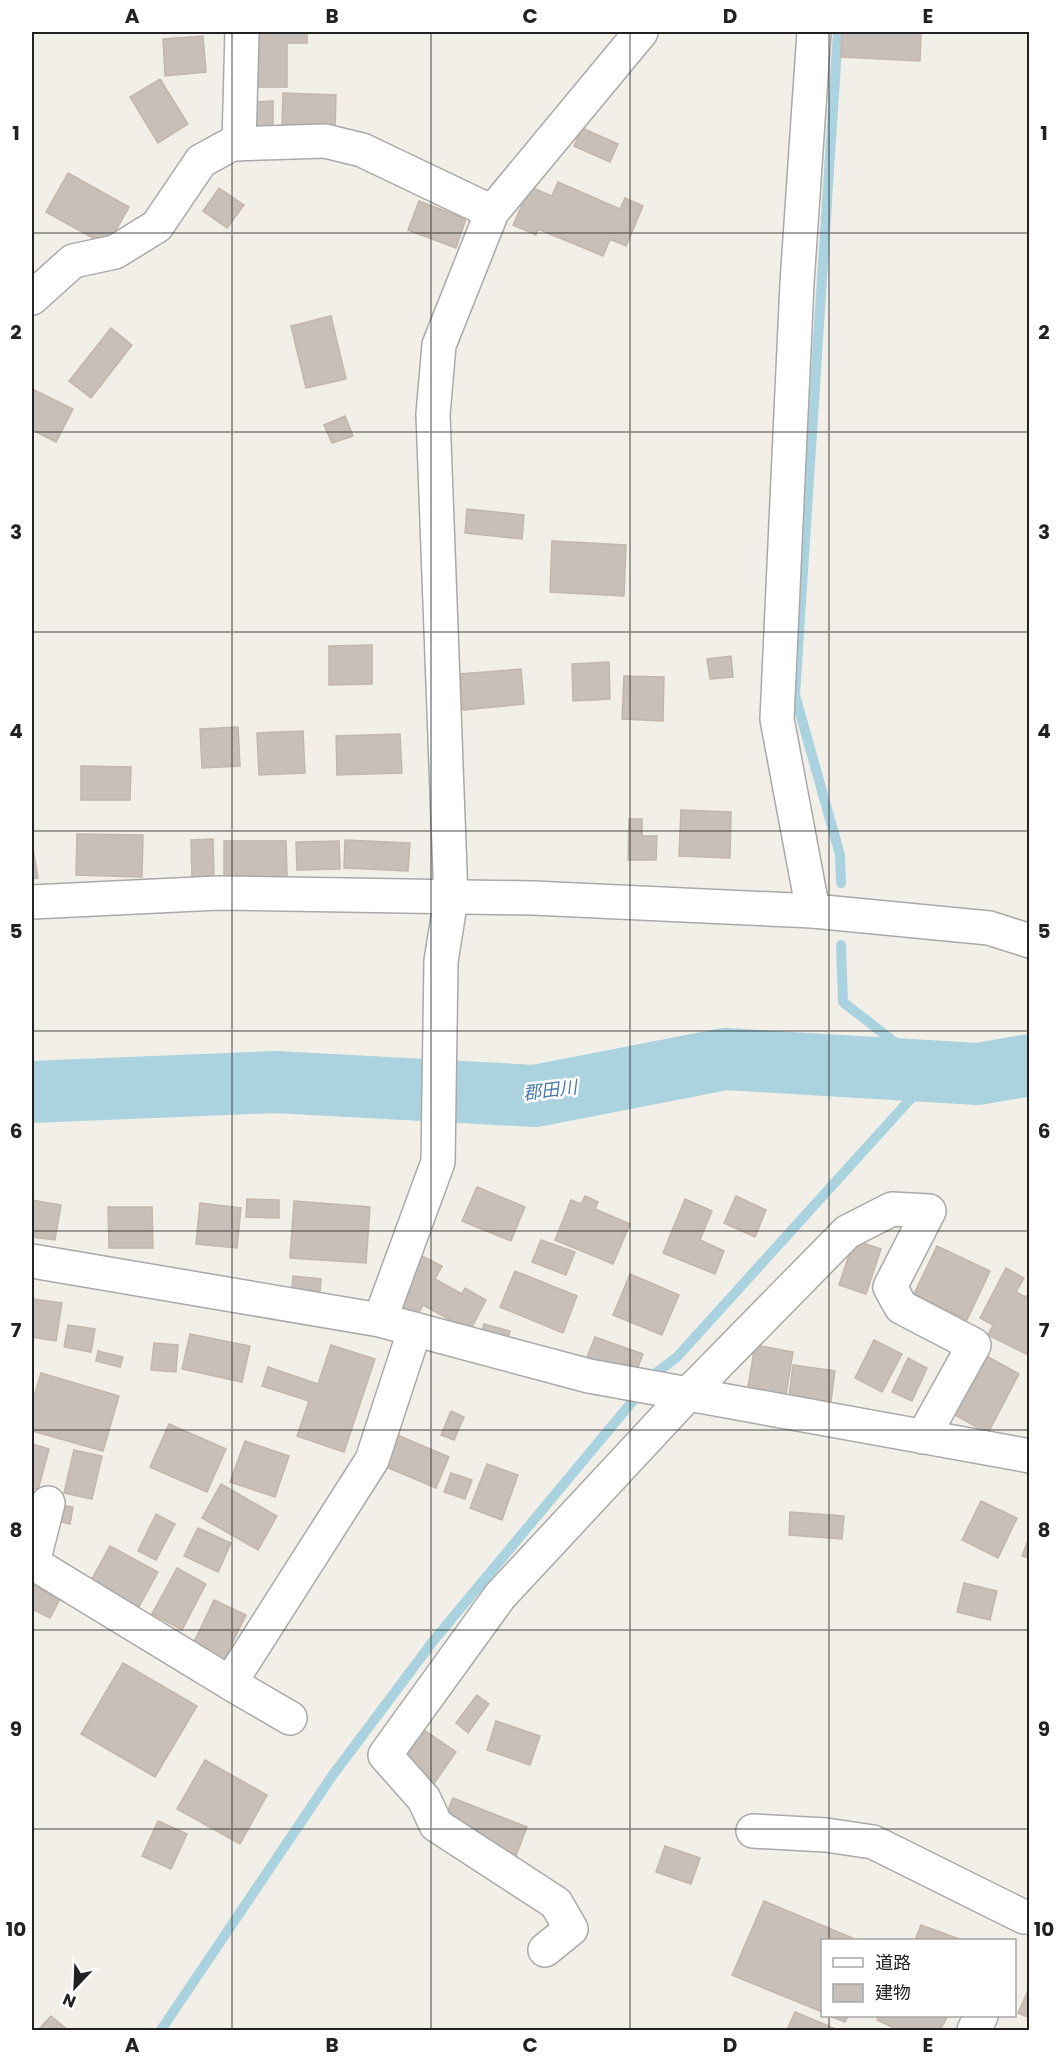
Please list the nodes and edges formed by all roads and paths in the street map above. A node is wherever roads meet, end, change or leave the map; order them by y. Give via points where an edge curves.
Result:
1 (242, 32) edge
2 (641, 32) edge
3 (814, 32) edge
4 (239, 144) junction
5 (492, 212) junction
6 (32, 298) edge
7 (451, 899) junction
8 (32, 902) edge
9 (813, 911) junction
10 (1029, 941) edge
11 (32, 1261) edge
12 (380, 1320) junction
13 (415, 1329) junction
14 (679, 1393) junction
15 (923, 1437) junction
16 (1029, 1456) edge
17 (48, 1503) dead end
18 (230, 1683) junction
19 (290, 1718) dead end
20 (753, 1831) dead end
21 (1022, 1926) edge
22 (545, 1950) dead end
23 (981, 2017) edge
24 (975, 2031) edge

1 - 4 street
2 - 5 street
3 - 9 street via 797,283 777,719
4 - 5 street via 326,141 362,150
4 - 6 street via 201,161 157,226 115,252 73,261
5 - 7 street via 439,345 433,414
7 - 8 street via 218,893
7 - 9 street via 533,898
7 - 12 street via 441,961 438,1162
9 - 10 street via 989,928
11 - 12 street
12 - 13 street
13 - 14 street via 620,1382
13 - 18 street via 372,1460
14 - 15 street
14 - 15 street via 847,1232 892,1209 929,1211 890,1287 901,1307 974,1345
14 - 22 street via 500,1596 385,1755 424,1799 436,1825 556,1903 571,1929
15 - 16 street
17 - 18 street via 33,1563
18 - 19 street
20 - 21 street via 873,1842
23 - 24 street

